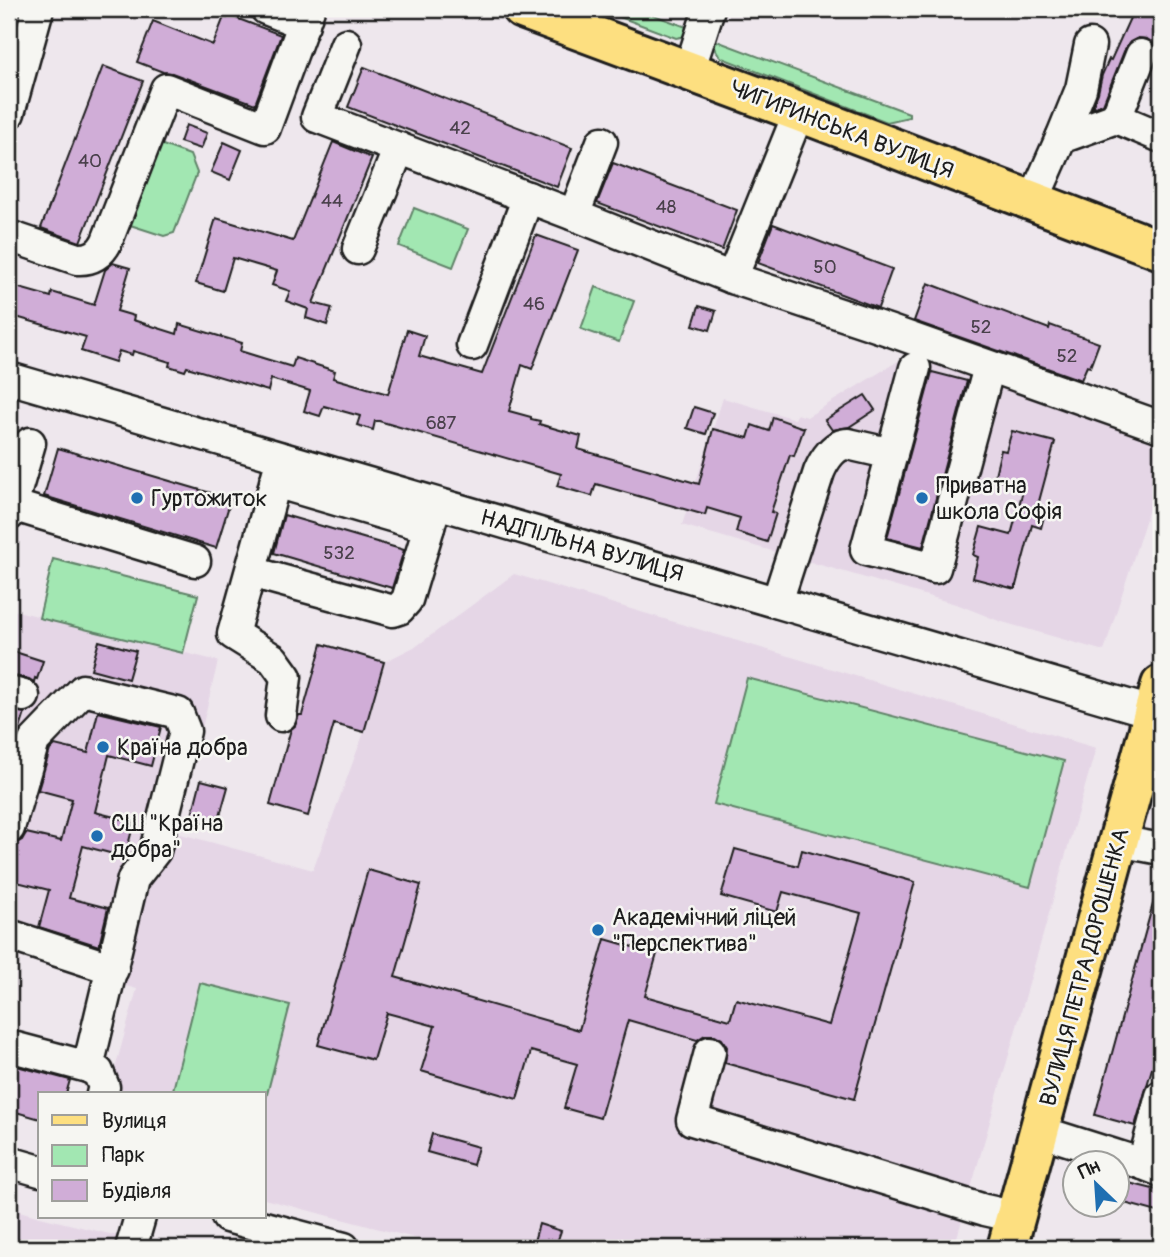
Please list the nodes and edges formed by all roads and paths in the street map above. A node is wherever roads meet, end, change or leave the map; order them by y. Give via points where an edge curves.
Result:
1 (38, 9) edge
2 (266, 9) edge
3 (522, 9) edge
4 (709, 9) edge
5 (307, 16) edge
6 (346, 44) dead end
7 (1090, 45) dead end
8 (1141, 55) dead end
9 (689, 71) junction
10 (799, 112) junction
11 (9, 113) edge
12 (1116, 118) junction
13 (1161, 137) edge
14 (1061, 138) junction
15 (602, 142) dead end
16 (399, 148) junction
17 (528, 197) junction
18 (1033, 201) junction
19 (574, 215) junction
20 (9, 236) edge
21 (359, 249) dead end
22 (1161, 250) edge
23 (732, 278) junction
24 (472, 345) dead end
25 (989, 367) junction
26 (915, 368) dead end
27 (9, 378) edge
28 (1161, 427) edge
29 (30, 443) dead end
30 (892, 454) junction
31 (279, 470) junction
32 (10, 510) edge
33 (433, 515) junction
34 (195, 561) dead end
35 (250, 572) junction
36 (777, 602) junction
37 (1158, 699) edge
38 (281, 716) dead end
39 (9, 828) edge
40 (1118, 841) junction
41 (1161, 849) edge
42 (9, 935) edge
43 (113, 969) junction
44 (9, 1046) edge
45 (710, 1052) dead end
46 (88, 1067) junction
47 (103, 1092) edge
48 (1161, 1096) edge
49 (1039, 1131) junction
50 (9, 1162) edge
51 (1152, 1168) edge
52 (38, 1170) edge
53 (139, 1218) edge
54 (231, 1218) edge
55 (1009, 1240) edge
56 (131, 1248) edge
57 (344, 1248) edge

1 - 11 street
2 - 5 street
3 - 9 main road, ЧИГИРИНСЬКА ВУЛИЦЯ
4 - 9 street
5 - 20 street via 265,128 166,89 101,252 84,259 68,257
6 - 16 street via 317,117
7 - 14 street via 1083,83
8 - 12 street
9 - 10 main road, ЧИГИРИНСЬКА ВУЛИЦЯ
10 - 18 main road, ЧИГИРИНСЬКА ВУЛИЦЯ
10 - 23 street
12 - 13 street
12 - 14 street
14 - 18 street
15 - 19 street
16 - 17 street
16 - 21 street
17 - 19 street
17 - 24 street
18 - 22 main road, ЧИГИРИНСЬКА ВУЛИЦЯ
19 - 23 street
23 - 25 street
25 - 28 street
25 - 30 street via 935,568 866,550
26 - 30 street
27 - 31 street, НАДПІЛЬНА ВУЛИЦЯ
29 - 32 street
30 - 36 street via 841,444 825,461
31 - 33 street, НАДПІЛЬНА ВУЛИЦЯ
31 - 35 street
32 - 34 street
33 - 35 street via 407,600 399,610
33 - 36 street, НАДПІЛЬНА ВУЛИЦЯ
35 - 38 street via 233,634 273,659 286,677
36 - 37 street, НАДПІЛЬНА ВУЛИЦЯ
37 - 40 main road, ВУЛИЦЯ ПЕТРА ДОРОШЕНКА
39 - 43 street via 34,741 83,690 178,713 185,731 155,851 133,879
40 - 41 street
40 - 49 main road, ВУЛИЦЯ ПЕТРА ДОРОШЕНКА
42 - 43 street
43 - 46 street
44 - 46 street
45 - 55 street via 692,1120 955,1201
46 - 47 street via 98,1072
48 - 51 street
49 - 51 street
49 - 55 main road, ВУЛИЦЯ ПЕТРА ДОРОШЕНКА
50 - 52 street
53 - 56 street
54 - 57 street

